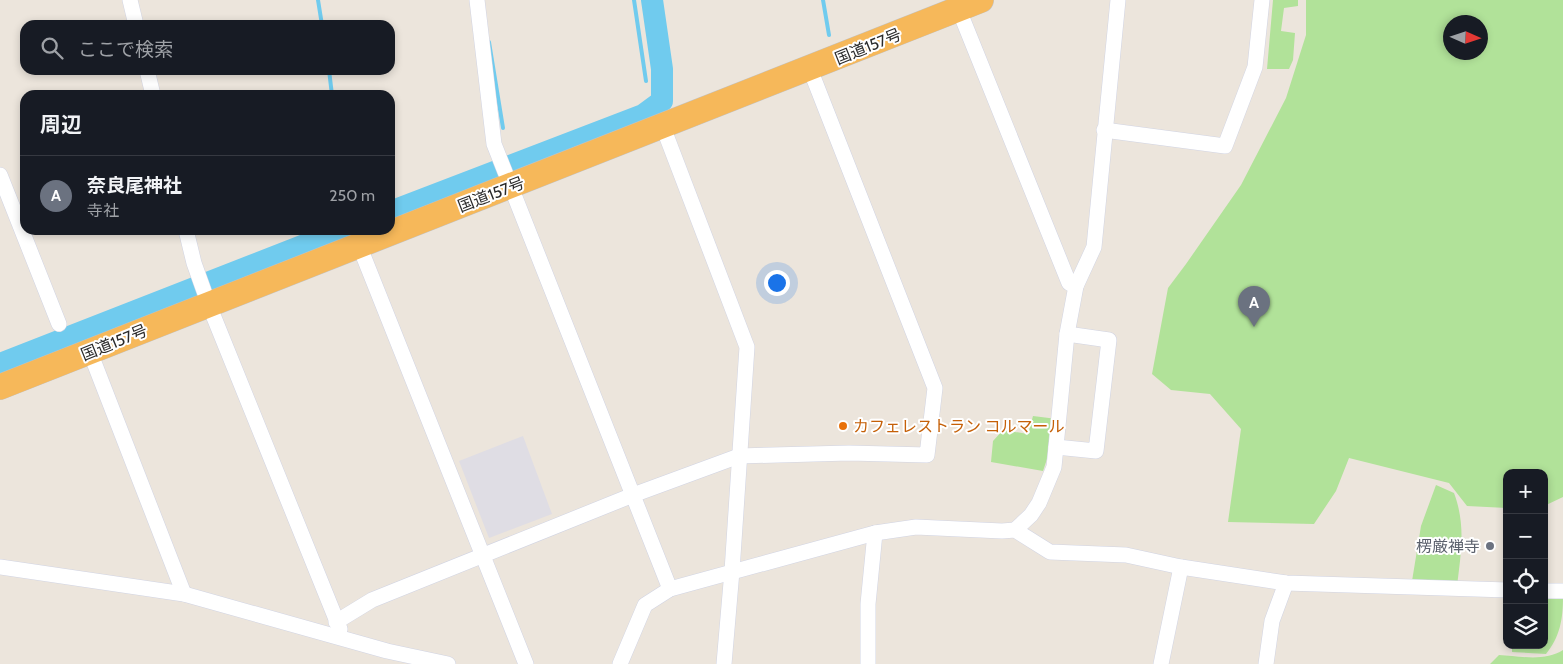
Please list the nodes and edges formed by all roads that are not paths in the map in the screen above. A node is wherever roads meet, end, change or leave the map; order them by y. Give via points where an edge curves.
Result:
1 (130, 0) edge
2 (477, 0) edge
3 (981, 0) edge
4 (1118, 0) edge
5 (1262, 0) edge
6 (959, 10) junction
7 (135, 20) edge
8 (810, 69) junction
9 (148, 75) edge
10 (152, 90) edge
11 (663, 127) junction
12 (1104, 130) junction
13 (0, 175) edge
14 (509, 181) junction
15 (20, 226) edge
16 (395, 230) edge
17 (24, 235) edge
18 (187, 235) edge
19 (382, 235) edge
20 (359, 245) junction
21 (1076, 286) junction
22 (209, 305) junction
23 (59, 324) dead end
24 (1067, 334) junction
25 (90, 352) junction
26 (0, 387) edge
27 (1056, 447) junction
28 (739, 456) junction
29 (633, 495) junction
30 (1015, 530) junction
31 (875, 533) junction
32 (482, 556) junction
33 (0, 566) edge
34 (1181, 567) junction
35 (732, 571) junction
36 (1286, 583) junction
37 (670, 589) junction
38 (1503, 590) edge
39 (1548, 591) edge
40 (1562, 591) edge
41 (184, 594) junction
42 (336, 622) junction
43 (346, 638) junction
44 (385, 657) edge
45 (448, 664) edge
46 (526, 664) edge
47 (620, 664) edge
48 (724, 664) edge
49 (868, 664) edge
50 (1161, 664) edge
51 (1266, 664) edge

1 - 7 street
2 - 14 street via 494,144
3 - 6 highway, 国道157号
4 - 12 street
5 - 12 street via 1255,66 1225,146
6 - 8 highway, 国道157号
6 - 21 street via 1069,283
8 - 11 highway, 国道157号
8 - 28 street via 935,388 927,455
9 - 10 street
11 - 14 highway, 国道157号
11 - 28 street via 747,347
12 - 21 street via 1094,247
13 - 15 street
14 - 16 highway, 国道157号
14 - 29 street
17 - 23 street
18 - 22 street
19 - 20 highway, 国道157号
20 - 22 highway, 国道157号
20 - 32 street
21 - 24 street
22 - 25 highway, 国道157号
22 - 42 street
24 - 27 street
24 - 27 street via 1109,340 1096,451
25 - 26 highway, 国道157号
25 - 41 street
27 - 30 street via 1054,467 1039,503 1032,515
28 - 29 street
28 - 35 street
29 - 32 street
29 - 37 street
30 - 31 street via 916,527
30 - 34 street via 1050,552 1126,555
31 - 35 street
31 - 49 street via 868,604
32 - 42 street via 372,600
32 - 46 street
33 - 41 street
34 - 36 street
34 - 50 street
35 - 37 street
35 - 48 street
36 - 38 street
36 - 51 street via 1272,621
37 - 47 street via 645,605
39 - 40 street
41 - 43 street
42 - 43 street
43 - 44 street
44 - 45 street

